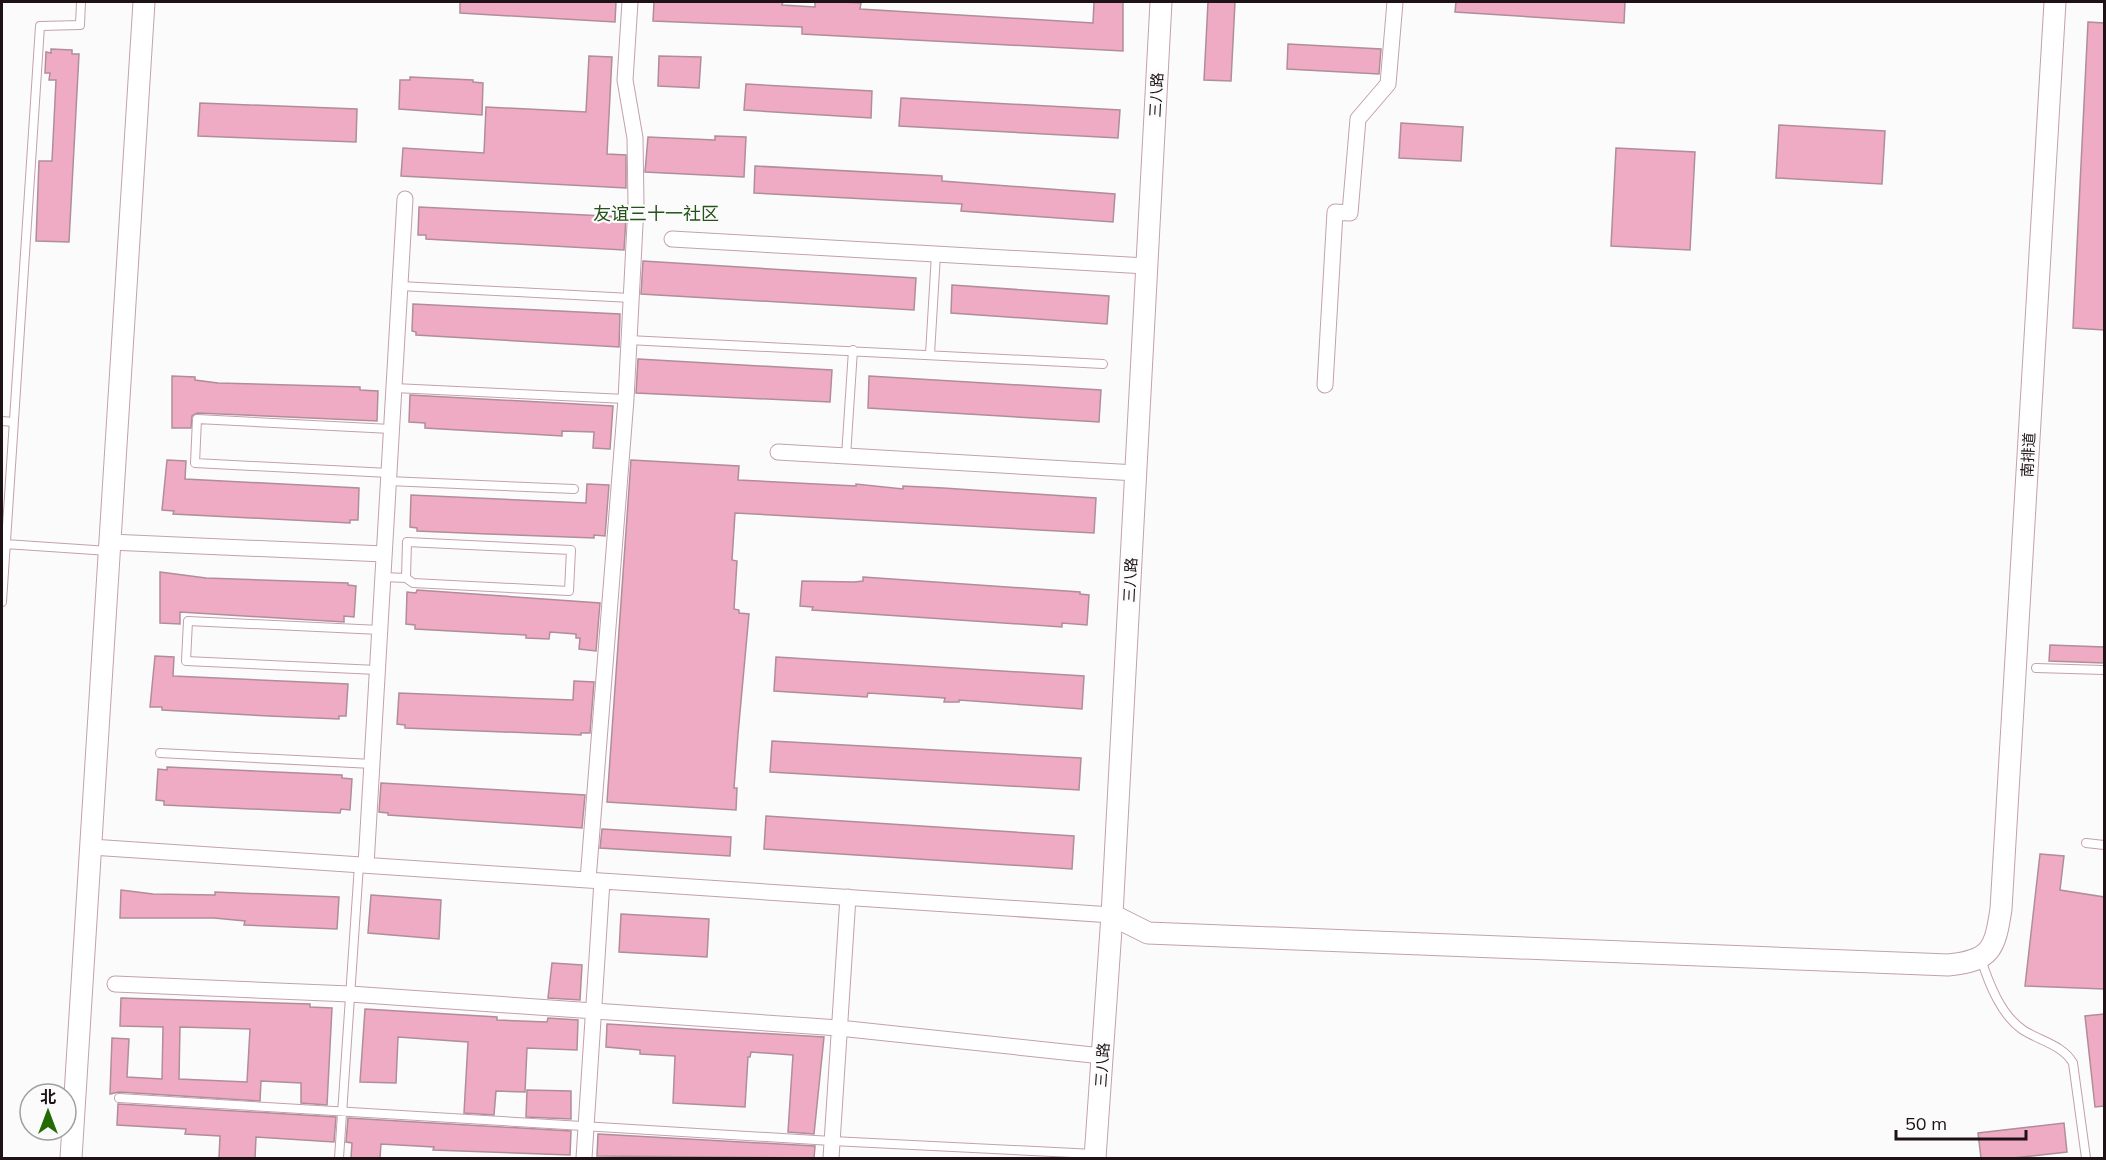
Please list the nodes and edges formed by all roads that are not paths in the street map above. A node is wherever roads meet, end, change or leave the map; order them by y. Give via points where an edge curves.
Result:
1 (81, 2) edge
2 (144, 2) edge
3 (630, 2) edge
4 (1161, 2) edge
5 (1395, 2) edge
6 (2055, 2) edge
7 (405, 199) dead end
8 (672, 239) dead end
9 (936, 254) junction
10 (1146, 266) junction
11 (400, 286) junction
12 (631, 298) junction
13 (628, 340) junction
14 (853, 350) junction
15 (930, 354) junction
16 (1103, 364) dead end
17 (1325, 385) dead end
18 (394, 388) junction
19 (626, 399) junction
20 (2, 421) edge
21 (14, 422) junction
22 (391, 429) junction
23 (778, 452) dead end
24 (846, 456) junction
25 (1136, 473) junction
26 (388, 477) junction
27 (574, 489) dead end
28 (4, 514) edge
29 (5, 544) junction
30 (110, 546) junction
31 (384, 554) junction
32 (383, 577) junction
33 (406, 578) junction
34 (2, 602) edge
35 (380, 630) junction
36 (2036, 668) dead end
37 (377, 670) junction
38 (2104, 670) edge
39 (160, 753) dead end
40 (372, 764) junction
41 (2086, 843) dead end
42 (2104, 845) edge
43 (91, 847) junction
44 (362, 865) junction
45 (595, 880) junction
46 (848, 897) junction
47 (1112, 915) junction
48 (1980, 958) junction
49 (115, 984) dead end
50 (350, 994) junction
51 (594, 1011) junction
52 (839, 1028) junction
53 (1102, 1056) junction
54 (119, 1098) dead end
55 (342, 1111) junction
56 (586, 1125) junction
57 (832, 1141) junction
58 (1095, 1156) edge
59 (71, 1158) edge
60 (339, 1158) edge
61 (584, 1158) edge
62 (831, 1158) edge
63 (2086, 1158) edge

1 - 21 lane via 80,25 40,26
2 - 30 street
3 - 12 street via 625,81 637,163
4 - 10 street, 三八路
5 - 17 street via 1388,84 1358,119 1350,213 1335,212
6 - 48 street, 南排道 via 2001,909 1996,939
7 - 11 street
8 - 9 street
9 - 10 street
9 - 15 lane
10 - 25 street, 三八路
11 - 12 lane
11 - 18 street
12 - 13 street
13 - 14 lane
13 - 19 street
14 - 15 lane
14 - 24 lane
15 - 16 lane
18 - 19 lane
18 - 22 street
19 - 45 street
20 - 21 lane
21 - 28 lane
22 - 26 street
22 - 26 lane via 197,419 195,463
23 - 24 street
24 - 25 street
25 - 47 street, 三八路
26 - 27 lane
26 - 31 street
28 - 29 lane
29 - 30 lane
29 - 34 lane
30 - 31 street
30 - 43 street
31 - 32 street
32 - 33 lane
32 - 35 street
33 - 33 lane via 413,583 569,591 571,550 407,542
35 - 37 street
35 - 37 lane via 188,621 186,661
36 - 38 lane
37 - 40 street
39 - 40 lane
40 - 44 street
41 - 42 lane
43 - 44 street
43 - 59 street
44 - 45 street
44 - 50 lane
45 - 46 street
45 - 51 street
46 - 47 street
46 - 52 street
47 - 48 street via 1148,933 1948,965
47 - 53 street, 三八路
48 - 63 lane via 2010,1019 2021,1029 2064,1050 2073,1063
49 - 50 street
50 - 51 street
50 - 55 lane
51 - 52 street
51 - 56 street
52 - 53 street
52 - 57 street
53 - 58 street, 三八路
54 - 55 lane
55 - 56 lane
55 - 60 lane
56 - 57 lane
56 - 61 street
57 - 58 lane
57 - 62 street

